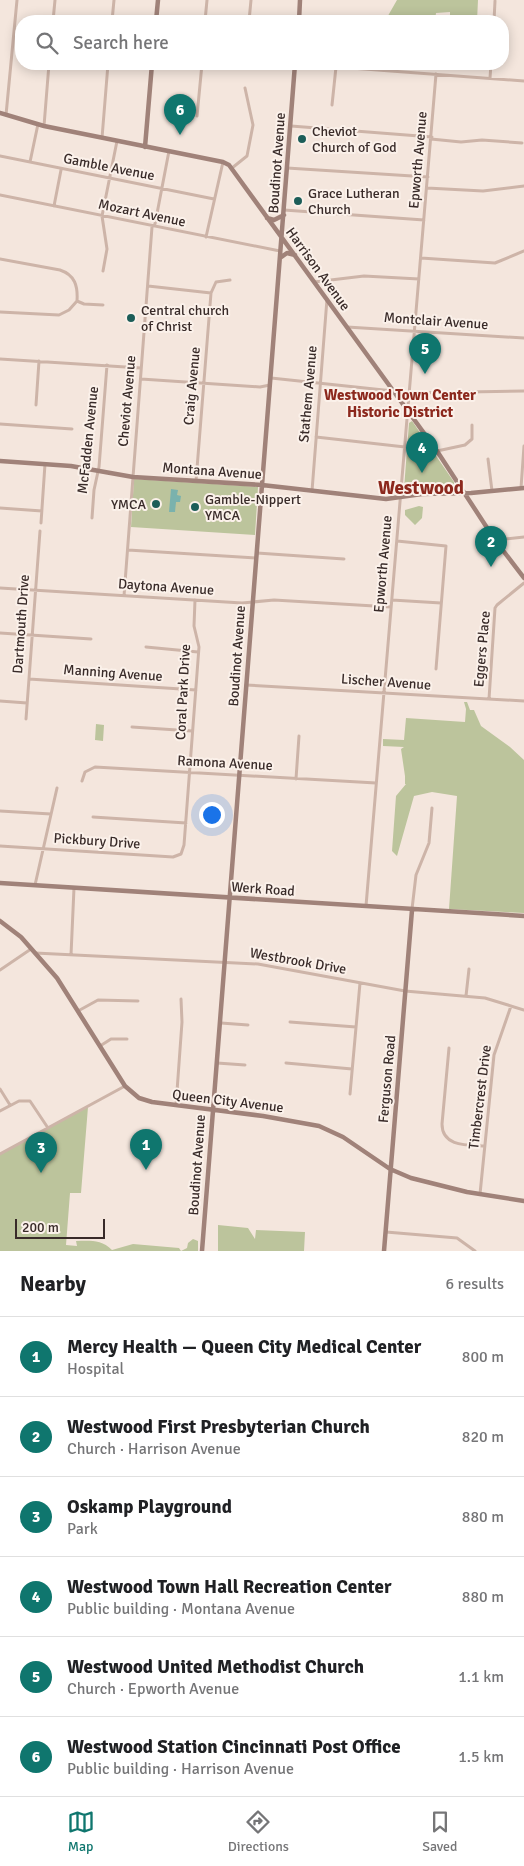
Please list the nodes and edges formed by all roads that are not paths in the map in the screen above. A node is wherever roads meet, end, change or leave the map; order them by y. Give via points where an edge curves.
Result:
1 (17, 0) edge
2 (55, 0) edge
3 (114, 0) edge
4 (158, 0) edge
5 (207, 0) edge
6 (251, 0) edge
7 (300, 0) edge
8 (496, 1) edge
9 (16, 15) edge
10 (54, 15) edge
11 (113, 15) edge
12 (157, 15) edge
13 (206, 15) edge
14 (250, 15) edge
15 (299, 15) edge
16 (495, 15) edge
17 (15, 22) edge
18 (49, 70) edge
19 (108, 70) edge
20 (151, 70) edge
21 (202, 70) edge
22 (296, 70) edge
23 (336, 70) edge
24 (379, 70) edge
25 (491, 70) edge
26 (436, 74) junction
27 (490, 78) junction
28 (524, 81) edge
29 (245, 88) dead end
30 (332, 105) dead end
31 (0, 114) edge
32 (6, 115) junction
33 (198, 116) dead end
34 (38, 124) junction
35 (44, 126) junction
36 (291, 126) junction
37 (102, 138) junction
38 (431, 138) junction
39 (117, 141) junction
40 (522, 143) dead end
41 (145, 147) junction
42 (169, 151) junction
43 (0, 156) edge
44 (30, 162) junction
45 (223, 162) junction
46 (232, 168) junction
47 (287, 168) junction
48 (61, 170) junction
49 (428, 177) junction
50 (110, 179) junction
51 (524, 186) edge
52 (427, 188) junction
53 (162, 189) junction
54 (0, 195) edge
55 (214, 199) junction
56 (54, 206) junction
57 (284, 213) junction
58 (102, 216) junction
59 (267, 218) junction
60 (424, 220) junction
61 (152, 227) junction
62 (206, 237) junction
63 (282, 238) junction
64 (280, 251) junction
65 (524, 251) edge
66 (295, 255) junction
67 (280, 258) junction
68 (421, 258) junction
69 (0, 259) edge
70 (103, 270) dead end
71 (419, 279) junction
72 (230, 280) dead end
73 (314, 282) junction
74 (148, 286) junction
75 (211, 293) junction
76 (327, 299) junction
77 (77, 301) junction
78 (103, 305) dead end
79 (0, 312) edge
80 (347, 327) junction
81 (415, 330) junction
82 (524, 338) edge
83 (0, 359) edge
84 (39, 361) junction
85 (107, 365) junction
86 (141, 368) junction
87 (270, 378) junction
88 (140, 379) junction
89 (204, 383) junction
90 (320, 383) junction
91 (270, 386) junction
92 (393, 391) junction
93 (524, 391) edge
94 (410, 393) junction
95 (36, 405) dead end
96 (408, 411) junction
97 (0, 424) edge
98 (472, 425) dead end
99 (72, 429) dead end
100 (316, 437) junction
101 (524, 446) edge
102 (405, 447) junction
103 (437, 451) junction
104 (488, 459) dead end
105 (0, 461) edge
106 (45, 464) junction
107 (98, 471) junction
108 (133, 477) junction
109 (196, 481) junction
110 (458, 482) junction
111 (262, 485) junction
112 (523, 488) edge
113 (312, 491) junction
114 (492, 491) junction
115 (452, 493) junction
116 (465, 493) junction
117 (400, 497) junction
118 (0, 508) edge
119 (42, 511) junction
120 (92, 518) dead end
121 (41, 523) dead end
122 (40, 531) dead end
123 (524, 537) edge
124 (495, 540) junction
125 (396, 541) junction
126 (128, 550) junction
127 (256, 556) junction
128 (344, 560) dead end
129 (524, 578) edge
130 (524, 584) edge
131 (0, 588) edge
132 (35, 590) junction
133 (124, 596) junction
134 (195, 600) junction
135 (392, 600) junction
136 (253, 602) junction
137 (441, 603) junction
138 (391, 607) junction
139 (0, 633) edge
140 (32, 635) junction
141 (91, 639) dead end
142 (146, 647) dead end
143 (198, 652) junction
144 (436, 669) dead end
145 (29, 679) junction
146 (246, 685) junction
147 (196, 690) junction
148 (384, 693) junction
149 (489, 699) junction
150 (0, 701) edge
151 (524, 701) edge
152 (27, 703) junction
153 (26, 719) dead end
154 (132, 727) dead end
155 (192, 731) junction
156 (299, 736) dead end
157 (189, 772) junction
158 (240, 775) junction
159 (296, 779) junction
160 (82, 781) dead end
161 (376, 783) junction
162 (58, 788) dead end
163 (432, 808) dead end
164 (0, 811) edge
165 (52, 814) junction
166 (93, 817) dead end
167 (186, 823) junction
168 (184, 845) joint
169 (0, 846) edge
170 (43, 849) junction
171 (0, 883) edge
172 (34, 885) junction
173 (74, 888) junction
174 (231, 898) junction
175 (366, 907) junction
176 (412, 910) junction
177 (524, 916) edge
178 (0, 921) edge
179 (33, 951) junction
180 (71, 955) junction
181 (225, 963) junction
182 (469, 968) dead end
183 (0, 970) edge
184 (360, 983) junction
185 (405, 991) junction
186 (466, 996) junction
187 (181, 999) dead end
188 (138, 1001) dead end
189 (511, 1006) junction
190 (524, 1010) edge
191 (78, 1012) junction
192 (290, 1022) dead end
193 (221, 1023) junction
194 (248, 1025) dead end
195 (356, 1027) junction
196 (127, 1040) dead end
197 (100, 1046) junction
198 (449, 1048) dead end
199 (217, 1063) junction
200 (286, 1063) dead end
201 (245, 1065) dead end
202 (352, 1068) junction
203 (125, 1086) junction
204 (0, 1089) edge
205 (350, 1094) dead end
206 (10, 1105) junction
207 (176, 1105) junction
208 (213, 1109) junction
209 (0, 1111) edge
210 (48, 1128) junction
211 (485, 1146) junction
212 (0, 1154) edge
213 (390, 1169) junction
214 (480, 1194) junction
215 (524, 1200) edge
216 (386, 1232) junction
217 (202, 1251) edge
218 (384, 1251) edge
219 (475, 1251) edge

1 - 9 street
2 - 10 street
3 - 11 street
4 - 12 street
5 - 13 street
6 - 14 street
7 - 15 street
8 - 16 street
17 - 32 street
18 - 35 street
19 - 37 street
20 - 41 street
21 - 33 street
22 - 36 street, Boudinot Avenue
23 - 30 street
24 - 26 street
25 - 27 street
26 - 27 street
26 - 38 street, Epworth Avenue
27 - 28 street
29 - 46 street via 253,125 247,156
31 - 32 street, Harrison Avenue
32 - 34 street, Harrison Avenue
34 - 35 street, Harrison Avenue
34 - 44 street
35 - 37 street, Harrison Avenue
36 - 38 street
36 - 47 street, Boudinot Avenue
37 - 39 street, Harrison Avenue
38 - 40 street
38 - 49 street, Epworth Avenue
39 - 41 street, Harrison Avenue
39 - 50 street
41 - 42 street, Harrison Avenue
42 - 45 street, Harrison Avenue
42 - 53 street, Cheviot Avenue
43 - 44 street, Gamble Avenue
44 - 48 street, Gamble Avenue
45 - 46 street, Harrison Avenue
45 - 55 street
46 - 59 street, Harrison Avenue
47 - 49 street
47 - 57 street, Boudinot Avenue
48 - 50 street, Gamble Avenue
48 - 56 street
49 - 52 street, Epworth Avenue
50 - 53 street, Gamble Avenue
50 - 58 street
51 - 52 street via 483,192
52 - 60 street, Epworth Avenue
53 - 55 street, Gamble Avenue
53 - 61 street, Cheviot Avenue
54 - 56 street, Mozart Avenue
55 - 62 street
56 - 58 street, Mozart Avenue
57 - 59 street via 274,220
57 - 60 street
57 - 63 street, Boudinot Avenue
58 - 61 street, Mozart Avenue
58 - 70 street via 107,249
59 - 63 street, Harrison Avenue
60 - 68 street, Epworth Avenue
61 - 62 street, Mozart Avenue
61 - 74 street, Cheviot Avenue
62 - 64 street, Mozart Avenue
63 - 64 street, Boudinot Avenue
63 - 66 street, Harrison Avenue
64 - 67 street, Boudinot Avenue
65 - 68 street via 495,263
66 - 67 street via 287,253
66 - 73 street, Harrison Avenue
67 - 87 street, Boudinot Avenue
68 - 71 street, Epworth Avenue
69 - 77 street via 64,271 76,284
71 - 73 street via 364,276
71 - 81 street, Epworth Avenue
72 - 75 street via 216,282
73 - 76 street, Harrison Avenue
74 - 75 street
74 - 86 street, Cheviot Avenue
75 - 89 street, Craig Avenue
76 - 80 street, Harrison Avenue
76 - 90 street, Stathem Avenue
77 - 78 street
77 - 79 street via 59,315
80 - 81 street, Montclair Avenue
80 - 92 street, Harrison Avenue
81 - 82 street, Montclair Avenue
81 - 94 street, Epworth Avenue
83 - 84 street
84 - 85 street
84 - 95 street
85 - 86 street
85 - 107 street, McFadden Avenue
86 - 88 street, Cheviot Avenue
87 - 90 street
87 - 91 street, Boudinot Avenue
88 - 89 street
88 - 108 street, Cheviot Avenue
89 - 91 street
89 - 109 street, Craig Avenue
90 - 92 street
90 - 100 street, Stathem Avenue
91 - 111 street, Boudinot Avenue
92 - 96 street, Harrison Avenue
93 - 94 street
94 - 96 street, Epworth Avenue
96 - 102 street, Epworth Avenue
96 - 103 street, Harrison Avenue
97 - 99 street
98 - 103 street via 472,439 468,444
100 - 102 street
100 - 113 street, Stathem Avenue
101 - 112 street
102 - 117 street, Epworth Avenue
103 - 110 street, Harrison Avenue
104 - 114 street
105 - 106 street, Montana Avenue
106 - 107 street, Montana Avenue
106 - 119 street
107 - 108 street, Montana Avenue
107 - 120 street, McFadden Avenue
108 - 109 street, Montana Avenue
108 - 126 street, Cheviot Avenue
109 - 111 street, Montana Avenue
110 - 115 street
110 - 116 street, Harrison Avenue
111 - 113 street, Montana Avenue
111 - 127 street, Boudinot Avenue
112 - 114 street, Montana Avenue
113 - 117 street, Montana Avenue via 386,499
114 - 116 street, Montana Avenue
115 - 116 street, Montana Avenue
115 - 117 street, Montana Avenue
116 - 124 street, Harrison Avenue
117 - 125 street, Epworth Avenue
118 - 119 street
119 - 121 street
122 - 132 street, Dartmouth Drive
123 - 124 street
124 - 129 street, Harrison Avenue
125 - 135 street, Epworth Avenue
125 - 137 street via 446,546
126 - 127 street
126 - 133 street, Cheviot Avenue
127 - 128 street
127 - 136 street, Boudinot Avenue
130 - 149 street, Eggers Place via 496,606
131 - 132 street, Daytona Avenue
132 - 133 street, Daytona Avenue
132 - 140 street, Dartmouth Drive
133 - 134 street, Daytona Avenue
134 - 136 street, Daytona Avenue
134 - 143 street, Coral Park Drive
135 - 137 street
135 - 138 street, Epworth Avenue
136 - 138 street, Daytona Avenue via 274,600
136 - 146 street, Boudinot Avenue
137 - 144 street
138 - 148 street, Epworth Avenue
139 - 140 street
140 - 141 street
140 - 145 street, Dartmouth Drive
142 - 143 street
143 - 147 street, Coral Park Drive
145 - 147 street, Manning Avenue
145 - 152 street, Dartmouth Drive
146 - 148 street, Lischer Avenue
146 - 158 street, Boudinot Avenue
147 - 155 street, Coral Park Drive
148 - 149 street, Lischer Avenue
148 - 161 street, Epworth Avenue
149 - 151 street, Lischer Avenue
150 - 152 street
152 - 153 street, Dartmouth Drive
154 - 155 street
155 - 157 street, Coral Park Drive
156 - 159 street
157 - 158 street, Ramona Avenue
157 - 160 street, Ramona Avenue via 95,766 85,772
157 - 167 street, Coral Park Drive
158 - 159 street, Ramona Avenue
158 - 174 street, Boudinot Avenue
159 - 161 street, Ramona Avenue
161 - 175 street, Epworth Avenue
162 - 165 street
163 - 176 street via 429,843 416,875
164 - 165 street
165 - 170 street
166 - 167 street
167 - 168 street, Coral Park Drive
168 - 170 street, Pickbury Drive via 181,854 173,857
169 - 170 street, Pickbury Drive
170 - 172 street
171 - 172 street, Werk Road
172 - 173 street, Werk Road
173 - 174 street, Werk Road
173 - 180 street
174 - 175 street, Werk Road
174 - 181 street, Boudinot Avenue
175 - 176 street, Werk Road
176 - 177 street, Werk Road
176 - 185 street, Ferguson Road
178 - 179 street, Queen City Avenue via 16,932
179 - 180 street, Westbrook Drive
179 - 183 street
179 - 191 street, Queen City Avenue via 57,978
180 - 181 street, Westbrook Drive
181 - 184 street, Westbrook Drive via 258,964
181 - 193 street, Boudinot Avenue
182 - 186 street
184 - 185 street, Westbrook Drive
184 - 195 street
185 - 186 street, Westbrook Drive
185 - 213 street, Ferguson Road
186 - 189 street, Westbrook Drive
187 - 207 street
188 - 191 street via 98,1000
189 - 190 street, Westbrook Drive
189 - 211 street, Timbercrest Drive via 494,1055
191 - 197 street, Queen City Avenue
192 - 195 street
193 - 194 street
193 - 199 street, Boudinot Avenue
195 - 202 street
196 - 197 street via 111,1039
197 - 203 street, Queen City Avenue
198 - 211 street via 442,1132 455,1143
199 - 201 street
199 - 208 street, Boudinot Avenue
200 - 202 street
202 - 205 street
203 - 207 street, Queen City Avenue via 143,1099
203 - 210 street
204 - 206 street
206 - 209 street
206 - 210 street via 22,1100 30,1101
207 - 208 street, Queen City Avenue
208 - 213 street, Queen City Avenue via 319,1126 343,1137
208 - 217 street, Boudinot Avenue
210 - 212 street
211 - 214 street, Timbercrest Drive
213 - 214 street, Queen City Avenue via 421,1181
213 - 216 street, Ferguson Road
214 - 215 street, Queen City Avenue
216 - 218 street, Ferguson Road
216 - 219 street via 457,1238

